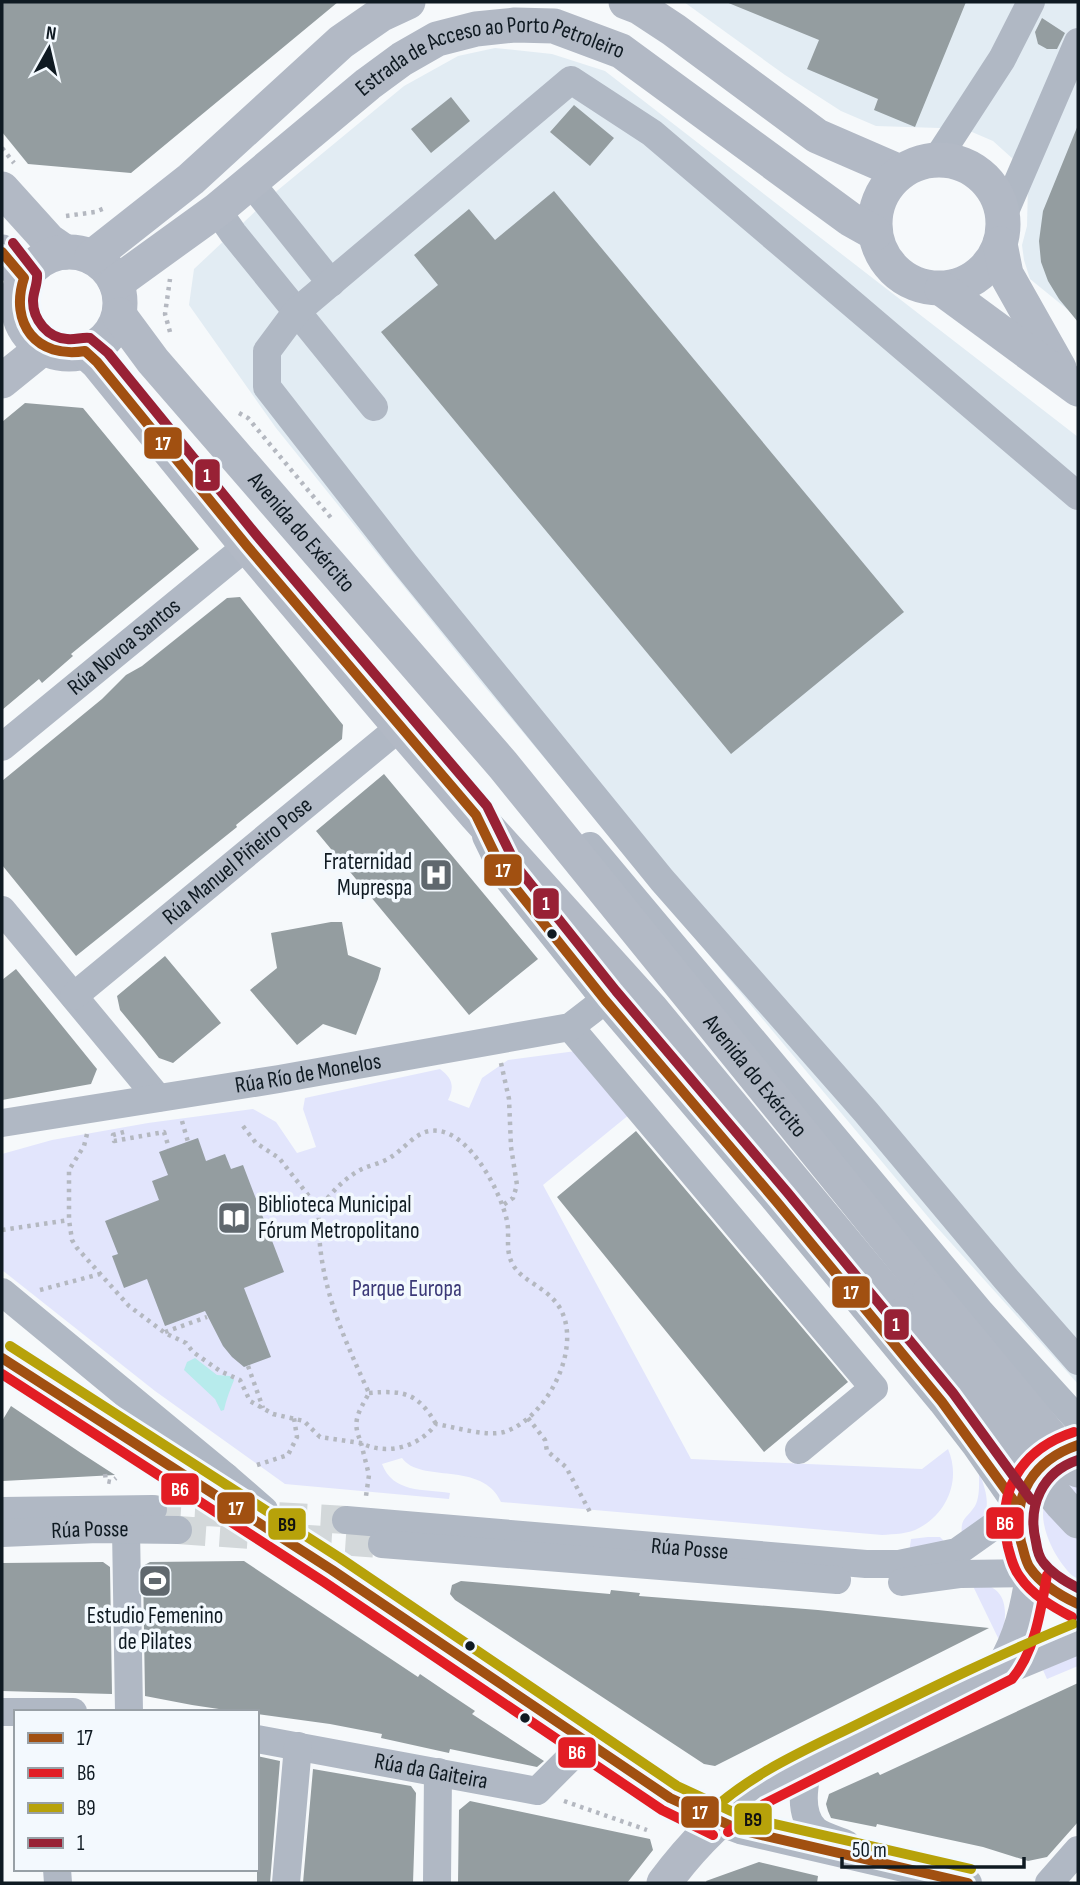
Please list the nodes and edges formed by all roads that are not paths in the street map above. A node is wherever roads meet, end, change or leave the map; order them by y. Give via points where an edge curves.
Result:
1 (408, 2) edge
2 (626, 2) edge
3 (1031, 2) edge
4 (1078, 42) edge
5 (937, 159) junction
6 (900, 172) junction
7 (8, 179) edge
8 (191, 179) junction
9 (250, 182) junction
10 (217, 209) junction
11 (1002, 230) junction
12 (874, 233) junction
13 (2, 252) edge
14 (78, 255) junction
15 (24, 278) junction
16 (331, 283) junction
17 (943, 289) junction
18 (117, 299) junction
19 (296, 312) junction
20 (10, 323) edge
21 (44, 347) junction
22 (85, 351) junction
23 (2, 381) edge
24 (1071, 383) edge
25 (374, 407) dead end
26 (1078, 496) edge
27 (247, 546) junction
28 (432, 684) junction
29 (400, 727) junction
30 (2, 747) edge
31 (475, 815) junction
32 (2, 910) edge
33 (74, 996) junction
34 (605, 1000) junction
35 (570, 1027) junction
36 (169, 1106) junction
37 (2, 1123) edge
38 (2, 1292) edge
39 (917, 1303) junction
40 (2, 1358) edge
41 (1078, 1361) edge
42 (1078, 1420) edge
43 (1078, 1445) edge
44 (799, 1450) dead end
45 (1078, 1470) edge
46 (1019, 1508) junction
47 (153, 1509) tunnel mouth
48 (2, 1511) edge
49 (346, 1520) tunnel mouth
50 (1078, 1521) edge
51 (126, 1529) junction
52 (178, 1530) tunnel mouth
53 (2, 1533) edge
54 (382, 1544) tunnel mouth
55 (332, 1570) junction
56 (1033, 1573) junction
57 (1078, 1604) edge
58 (1078, 1637) edge
59 (1003, 1668) junction
60 (129, 1710) edge
61 (259, 1738) edge
62 (586, 1742) junction
63 (298, 1746) junction
64 (809, 1764) junction
65 (438, 1772) junction
66 (719, 1822) junction
67 (1078, 1850) edge
68 (886, 1864) junction
69 (286, 1883) edge
70 (437, 1883) edge
71 (664, 1883) edge
72 (694, 1883) edge
73 (968, 1883) edge
74 (1049, 1883) edge

1 - 8 main road via 341,42
2 - 6 main road via 674,30 817,136
3 - 5 street via 1002,59
4 - 11 street
5 - 6 main road
5 - 11 main road via 974,170 988,182 998,198
6 - 12 main road via 879,199
7 - 14 main road via 49,241
8 - 10 main road
8 - 14 main road
9 - 10 main road, Estrada de Acceso ao Porto Petroleiro
9 - 12 main road, Estrada de Acceso ao Porto Petroleiro via 368,84 437,40 476,29 554,26 621,51
9 - 16 street
10 - 18 main road, Estrada de Acceso ao Porto Petroleiro
10 - 19 street
11 - 17 main road via 992,261 978,275
11 - 24 main road via 1006,274
12 - 17 main road via 891,268 924,287
13 - 15 main road
14 - 15 main road via 45,257
14 - 18 main road via 108,270
15 - 20 main road
16 - 19 street
16 - 26 street via 571,79 652,133
17 - 24 main road
18 - 22 main road via 107,337
18 - 28 main road, Avenida do Exército via 161,371
19 - 25 street
19 - 41 street via 267,351 267,387 662,880
20 - 21 main road
21 - 22 main road via 65,354
21 - 23 main road
22 - 27 main road, Avenida do Exército
27 - 29 main road, Avenida do Exército
27 - 30 street, Rúa Novoa Santos
28 - 39 main road, Avenida do Exército via 503,765
28 - 42 street, Avenida do Exército via 547,794 981,1313
29 - 31 main road, Avenida do Exército
29 - 33 street, Rúa Manuel Piñeiro Pose
31 - 34 street, Avenida do Exército via 505,875
31 - 39 main road, Avenida do Exército
32 - 33 street
33 - 36 street
34 - 35 street, Rúa Río de Monelos
34 - 46 street, Avenida do Exército via 942,1402
35 - 36 street, Rúa Río de Monelos
35 - 44 street via 874,1388
36 - 37 street, Rúa Río de Monelos
38 - 55 street, bridge
39 - 45 main road, Avenida do Exército, bridge
39 - 50 main road, Avenida do Exército, bridge
40 - 55 street, bridge
43 - 46 main road via 1045,1460 1030,1477
46 - 49 street, Rúa Posse via 957,1552 866,1564
46 - 56 main road via 1021,1543
47 - 48 street, Rúa Posse
51 - 52 street, Rúa Posse
51 - 53 street, Rúa Posse
51 - 60 street
54 - 56 street, Rúa Posse via 868,1582
55 - 62 street
56 - 57 main road
56 - 59 main road via 1021,1633
58 - 59 main road
59 - 64 main road
61 - 63 street, Rúa da Gaiteira
62 - 65 street, Rúa da Gaiteira via 537,1791
62 - 66 street via 670,1798
63 - 65 street, Rúa da Gaiteira
63 - 69 street
64 - 66 main road via 757,1792
64 - 68 street via 804,1799 816,1830
65 - 70 street
66 - 68 street via 784,1842
66 - 71 main road via 689,1850
66 - 72 main road via 713,1858
67 - 74 street
68 - 73 street

